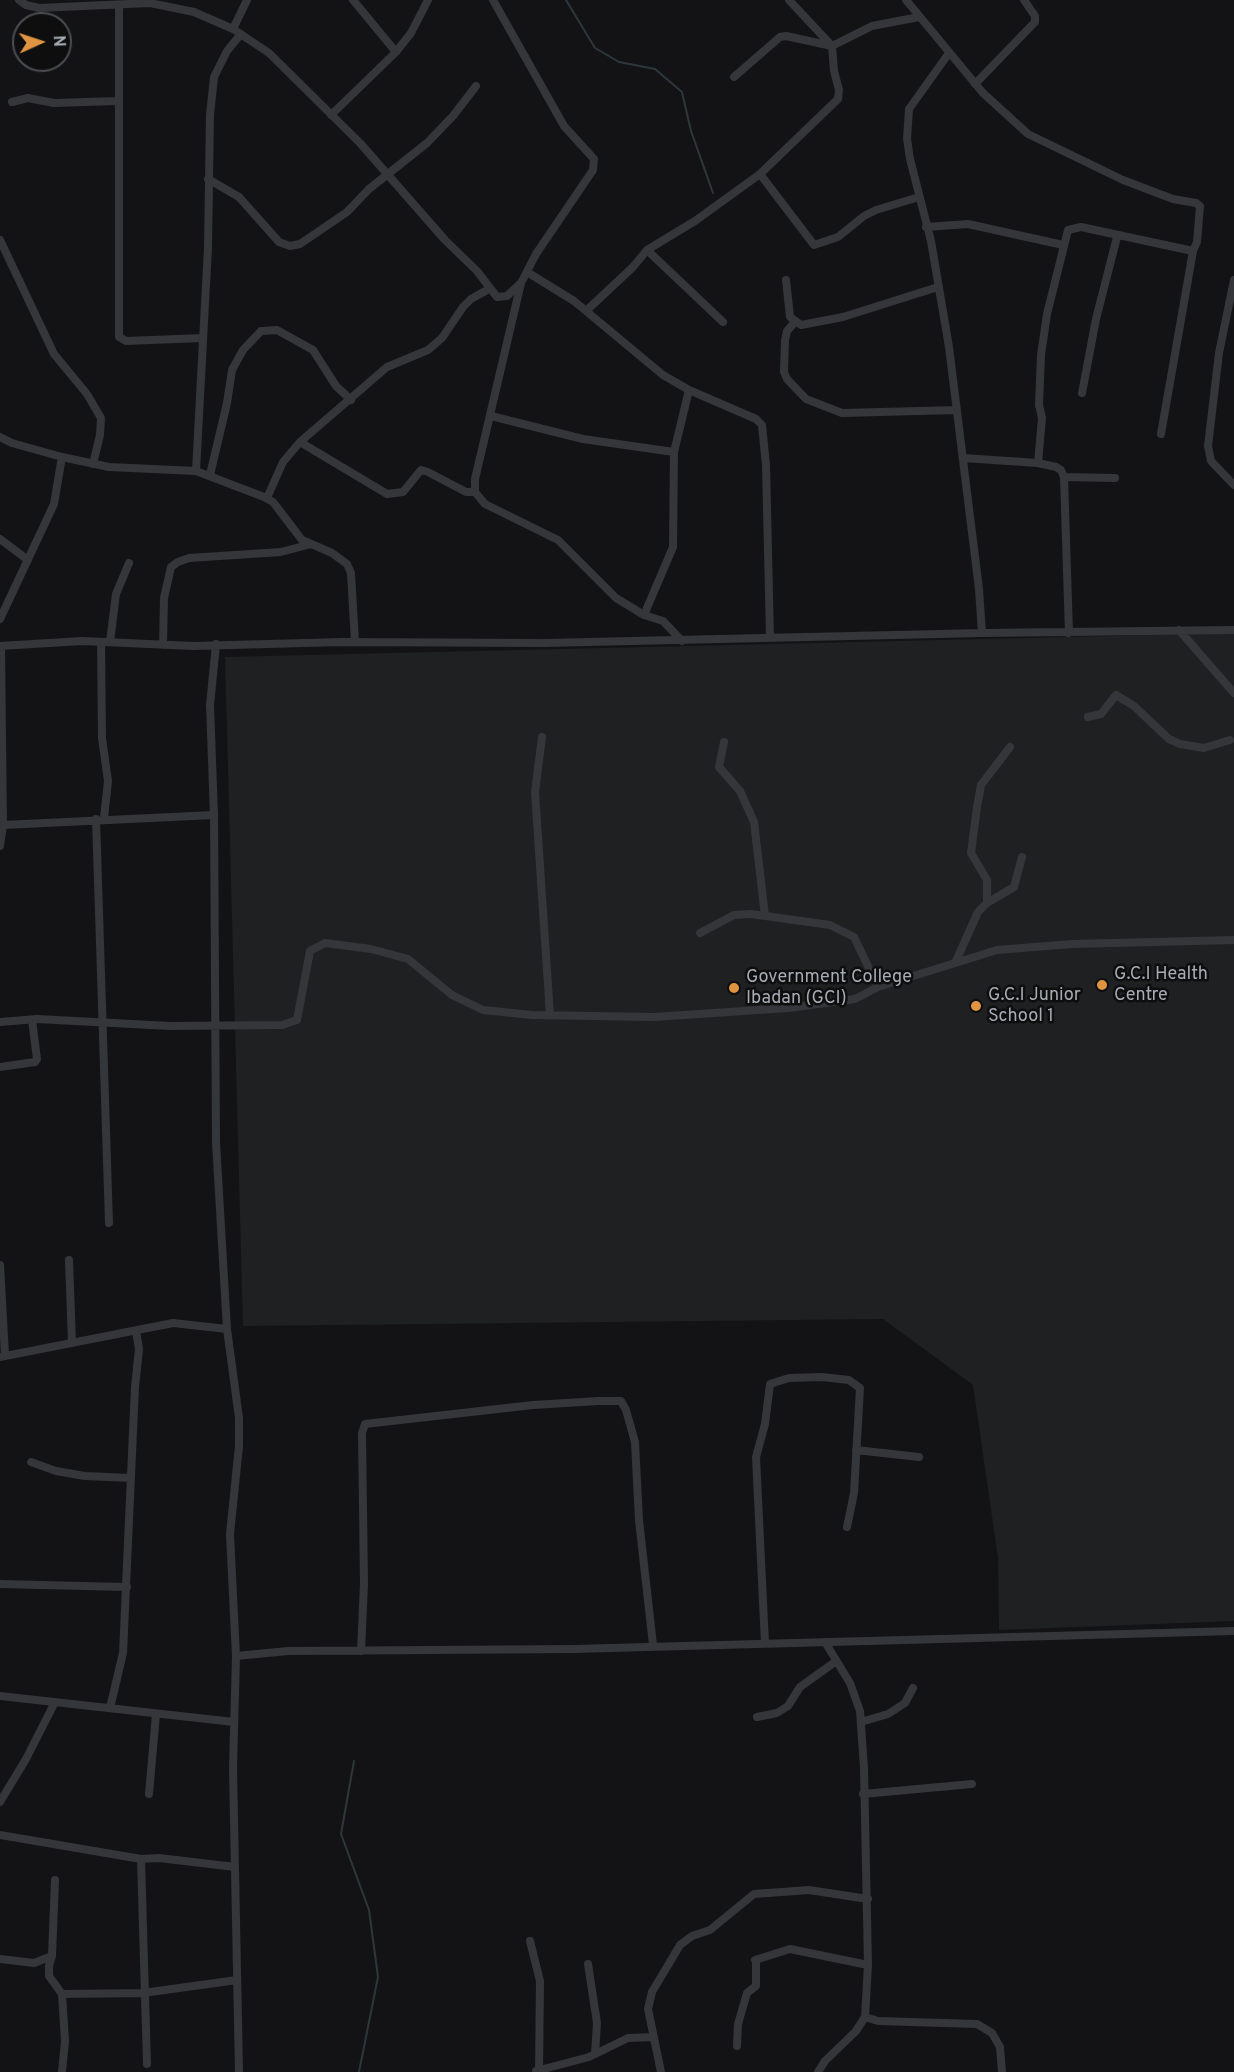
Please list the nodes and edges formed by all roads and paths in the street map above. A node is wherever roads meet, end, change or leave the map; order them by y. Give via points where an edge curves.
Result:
1 (19, 0) edge
2 (248, 0) edge
3 (353, 0) edge
4 (428, 0) edge
5 (493, 0) edge
6 (789, 0) edge
7 (906, 0) edge
8 (1024, 0) edge
9 (151, 2) edge
10 (107, 3) edge
11 (119, 6) junction
12 (919, 17) junction
13 (233, 29) junction
14 (241, 34) junction
15 (832, 46) junction
16 (396, 52) junction
17 (949, 53) junction
18 (734, 77) dead end
19 (975, 84) junction
20 (476, 86) dead end
21 (118, 101) junction
22 (12, 102) dead end
23 (331, 115) junction
24 (388, 174) junction
25 (760, 174) junction
26 (208, 179) junction
27 (919, 198) junction
28 (926, 227) junction
29 (1117, 237) junction
30 (0, 240) edge
31 (1063, 245) junction
32 (647, 250) junction
33 (1193, 251) junction
34 (527, 272) junction
35 (786, 280) dead end
36 (1234, 280) edge
37 (521, 283) junction
38 (939, 287) junction
39 (489, 289) junction
40 (586, 311) junction
41 (723, 322) dead end
42 (795, 322) junction
43 (203, 338) junction
44 (689, 390) junction
45 (1082, 393) dead end
46 (351, 400) junction
47 (957, 410) junction
48 (491, 416) junction
49 (1161, 434) dead end
50 (0, 436) edge
51 (300, 442) junction
52 (674, 452) junction
53 (62, 457) junction
54 (963, 458) junction
55 (1038, 463) junction
56 (93, 464) junction
57 (196, 471) junction
58 (210, 475) junction
59 (1064, 477) junction
60 (1115, 478) dead end
61 (1234, 485) edge
62 (475, 492) junction
63 (267, 498) junction
64 (0, 539) edge
65 (311, 544) junction
66 (28, 560) junction
67 (129, 562) dead end
68 (644, 615) junction
69 (0, 619) edge
70 (1179, 630) junction
71 (1234, 630) edge
72 (982, 633) junction
73 (1069, 633) junction
74 (770, 637) junction
75 (682, 641) junction
76 (105, 642) junction
77 (355, 642) junction
78 (163, 645) junction
79 (216, 645) junction
80 (0, 646) edge
81 (1234, 693) edge
82 (1088, 717) dead end
83 (542, 737) dead end
84 (1230, 740) dead end
85 (724, 742) dead end
86 (1010, 747) dead end
87 (214, 815) junction
88 (100, 818) junction
89 (3, 825) junction
90 (0, 846) edge
91 (1022, 857) dead end
92 (987, 903) junction
93 (765, 916) junction
94 (700, 933) dead end
95 (1234, 940) edge
96 (956, 961) junction
97 (878, 987) junction
98 (550, 1015) junction
99 (32, 1020) junction
100 (0, 1022) edge
101 (102, 1024) junction
102 (214, 1024) junction
103 (0, 1067) edge
104 (109, 1223) dead end
105 (69, 1260) dead end
106 (0, 1265) edge
107 (148, 1329) junction
108 (227, 1329) junction
109 (136, 1331) junction
110 (72, 1343) junction
111 (139, 1348) junction
112 (3, 1356) edge
113 (856, 1450) junction
114 (919, 1457) dead end
115 (31, 1462) dead end
116 (131, 1478) junction
117 (847, 1527) dead end
118 (0, 1584) edge
119 (127, 1587) junction
120 (1234, 1631) edge
121 (825, 1642) junction
122 (765, 1643) junction
123 (653, 1645) junction
124 (361, 1651) junction
125 (236, 1656) junction
126 (835, 1662) junction
127 (913, 1688) dead end
128 (0, 1696) edge
129 (55, 1702) junction
130 (110, 1708) junction
131 (156, 1714) junction
132 (757, 1717) dead end
133 (234, 1722) junction
134 (861, 1722) junction
135 (972, 1784) dead end
136 (149, 1794) dead end
137 (863, 1794) junction
138 (0, 1802) edge
139 (0, 1835) edge
140 (141, 1859) junction
141 (235, 1867) junction
142 (54, 1880) dead end
143 (868, 1899) junction
144 (530, 1941) dead end
145 (52, 1956) junction
146 (0, 1959) edge
147 (588, 1964) dead end
148 (868, 1965) junction
149 (237, 1980) junction
150 (143, 1993) junction
151 (62, 1994) junction
152 (865, 2017) junction
153 (654, 2037) junction
154 (737, 2046) dead end
155 (595, 2054) junction
156 (147, 2064) dead end
157 (537, 2071) edge
158 (62, 2072) edge
159 (239, 2072) edge
160 (661, 2072) edge
161 (818, 2072) edge
162 (1002, 2072) edge

1 - 10 street via 39,8
2 - 13 street
3 - 16 street
4 - 16 street
5 - 34 street via 564,126 594,159 593,170
6 - 15 street
7 - 12 street
8 - 19 street via 1035,22
9 - 11 street
9 - 13 street via 194,12
10 - 11 street
11 - 21 street
12 - 15 street via 872,26
12 - 17 street
13 - 14 street
14 - 23 street via 269,53
14 - 26 street via 214,77
15 - 18 street via 780,37
15 - 25 street via 838,99
16 - 23 street
17 - 19 street
17 - 27 street via 909,109 909,156
19 - 33 street via 1028,134 1123,180 1200,206
20 - 24 street via 427,143
21 - 22 street via 54,103 28,98
21 - 43 street via 119,337 126,341
23 - 24 street
24 - 26 street via 326,227 290,246 279,242 239,197
24 - 39 street
25 - 27 street via 814,245 838,237 876,210
25 - 32 street
26 - 43 street
27 - 28 street
28 - 31 street via 968,224
28 - 38 street
29 - 31 street via 1072,228 1066,232
29 - 33 street
29 - 45 street
30 - 56 street via 54,354 101,418
31 - 55 street via 1041,355
32 - 40 street
32 - 41 street
33 - 49 street
34 - 37 street
34 - 40 street
35 - 42 street via 790,317
36 - 61 street via 1219,353 1208,446 1211,461
37 - 39 street via 507,296 497,297
37 - 48 street
38 - 42 street via 821,323
38 - 47 street
39 - 46 street via 471,299 428,350 387,367
40 - 44 street via 651,367
42 - 47 street via 785,340 784,372 806,399 842,413
43 - 57 street
44 - 52 street
44 - 74 street via 756,418 762,425
46 - 51 street
46 - 58 street via 336,386 313,350 277,330 261,331 243,350 232,370
47 - 54 street
48 - 52 street via 583,439
48 - 62 street
50 - 53 street
51 - 62 street via 387,494 403,492 421,470 466,492
51 - 63 street via 283,462
52 - 68 street via 673,547
53 - 56 street
53 - 66 street via 54,504
54 - 55 street
54 - 72 street
55 - 59 street via 1056,466
56 - 57 street
57 - 58 street
58 - 63 street
59 - 60 street
59 - 73 street
62 - 68 street via 485,504 558,540 602,585
63 - 65 street via 302,540
64 - 66 street
65 - 77 street via 347,564 351,573
65 - 78 street via 281,552 178,562 171,567 164,598
66 - 69 street
67 - 76 street via 116,594
68 - 75 street via 663,621
70 - 71 street
70 - 73 street
70 - 81 street
72 - 73 street
72 - 74 street
74 - 75 street
75 - 77 street
76 - 78 street
76 - 80 street
76 - 88 street via 102,738 108,781
77 - 79 street
78 - 79 street
79 - 87 street via 210,705
80 - 89 street
82 - 84 street via 1101,714 1116,695 1180,744 1204,748
83 - 98 street via 535,792
85 - 93 street via 719,767 740,791 754,822
86 - 92 street via 981,785 970,853 987,880
87 - 88 street
87 - 102 street
88 - 89 street
88 - 101 street
89 - 90 street
91 - 92 street via 1014,887
92 - 96 street via 978,912
93 - 94 street via 734,915
93 - 97 street via 830,925 854,937
95 - 96 street via 1056,945 997,950
96 - 97 street
97 - 98 street via 855,999 788,1008 654,1017
98 - 102 street via 483,1010 452,995 408,959 325,943 310,951 297,1020 282,1025
99 - 100 street
99 - 101 street
99 - 103 street via 35,1062
101 - 102 street
101 - 104 street
102 - 108 street via 216,1142
105 - 110 street
106 - 112 street
107 - 108 street via 173,1323
107 - 109 street
107 - 111 street
108 - 125 street via 239,1418 230,1534
109 - 110 street
109 - 111 street
110 - 112 street
111 - 116 street
113 - 114 street
113 - 117 street via 854,1493
113 - 122 street via 862,1394 856,1383 822,1377 789,1378 770,1384 756,1457
115 - 116 street via 85,1476
116 - 119 street
118 - 119 street
119 - 130 street via 123,1653
120 - 121 street
121 - 122 street
121 - 126 street
122 - 123 street
123 - 124 street
123 - 124 street via 635,1442 621,1401 599,1401 533,1404 365,1424
124 - 125 street
125 - 133 street
126 - 132 street via 800,1687 788,1706
126 - 134 street via 850,1683
127 - 134 street via 905,1703 888,1714
128 - 129 street
129 - 130 street
129 - 138 street
130 - 131 street
131 - 133 street
131 - 136 street
133 - 141 street
134 - 137 street
135 - 137 street
137 - 143 street
139 - 140 street
140 - 141 street
140 - 150 street
141 - 149 street
142 - 145 street
143 - 148 street
143 - 153 street via 809,1890 754,1894 710,1930 680,1945 652,1992 648,2009
144 - 157 street via 540,1981
145 - 146 street via 34,1963
145 - 151 street via 49,1976
147 - 155 street via 597,2023
148 - 152 street
148 - 154 street via 789,1949 756,1960 756,1986 747,1993 738,2024
149 - 150 street
149 - 159 street
150 - 151 street
150 - 156 street
151 - 158 street
152 - 161 street
152 - 162 street via 878,2021 977,2024 992,2033 1000,2047
153 - 155 street via 628,2038
153 - 160 street
155 - 157 street

